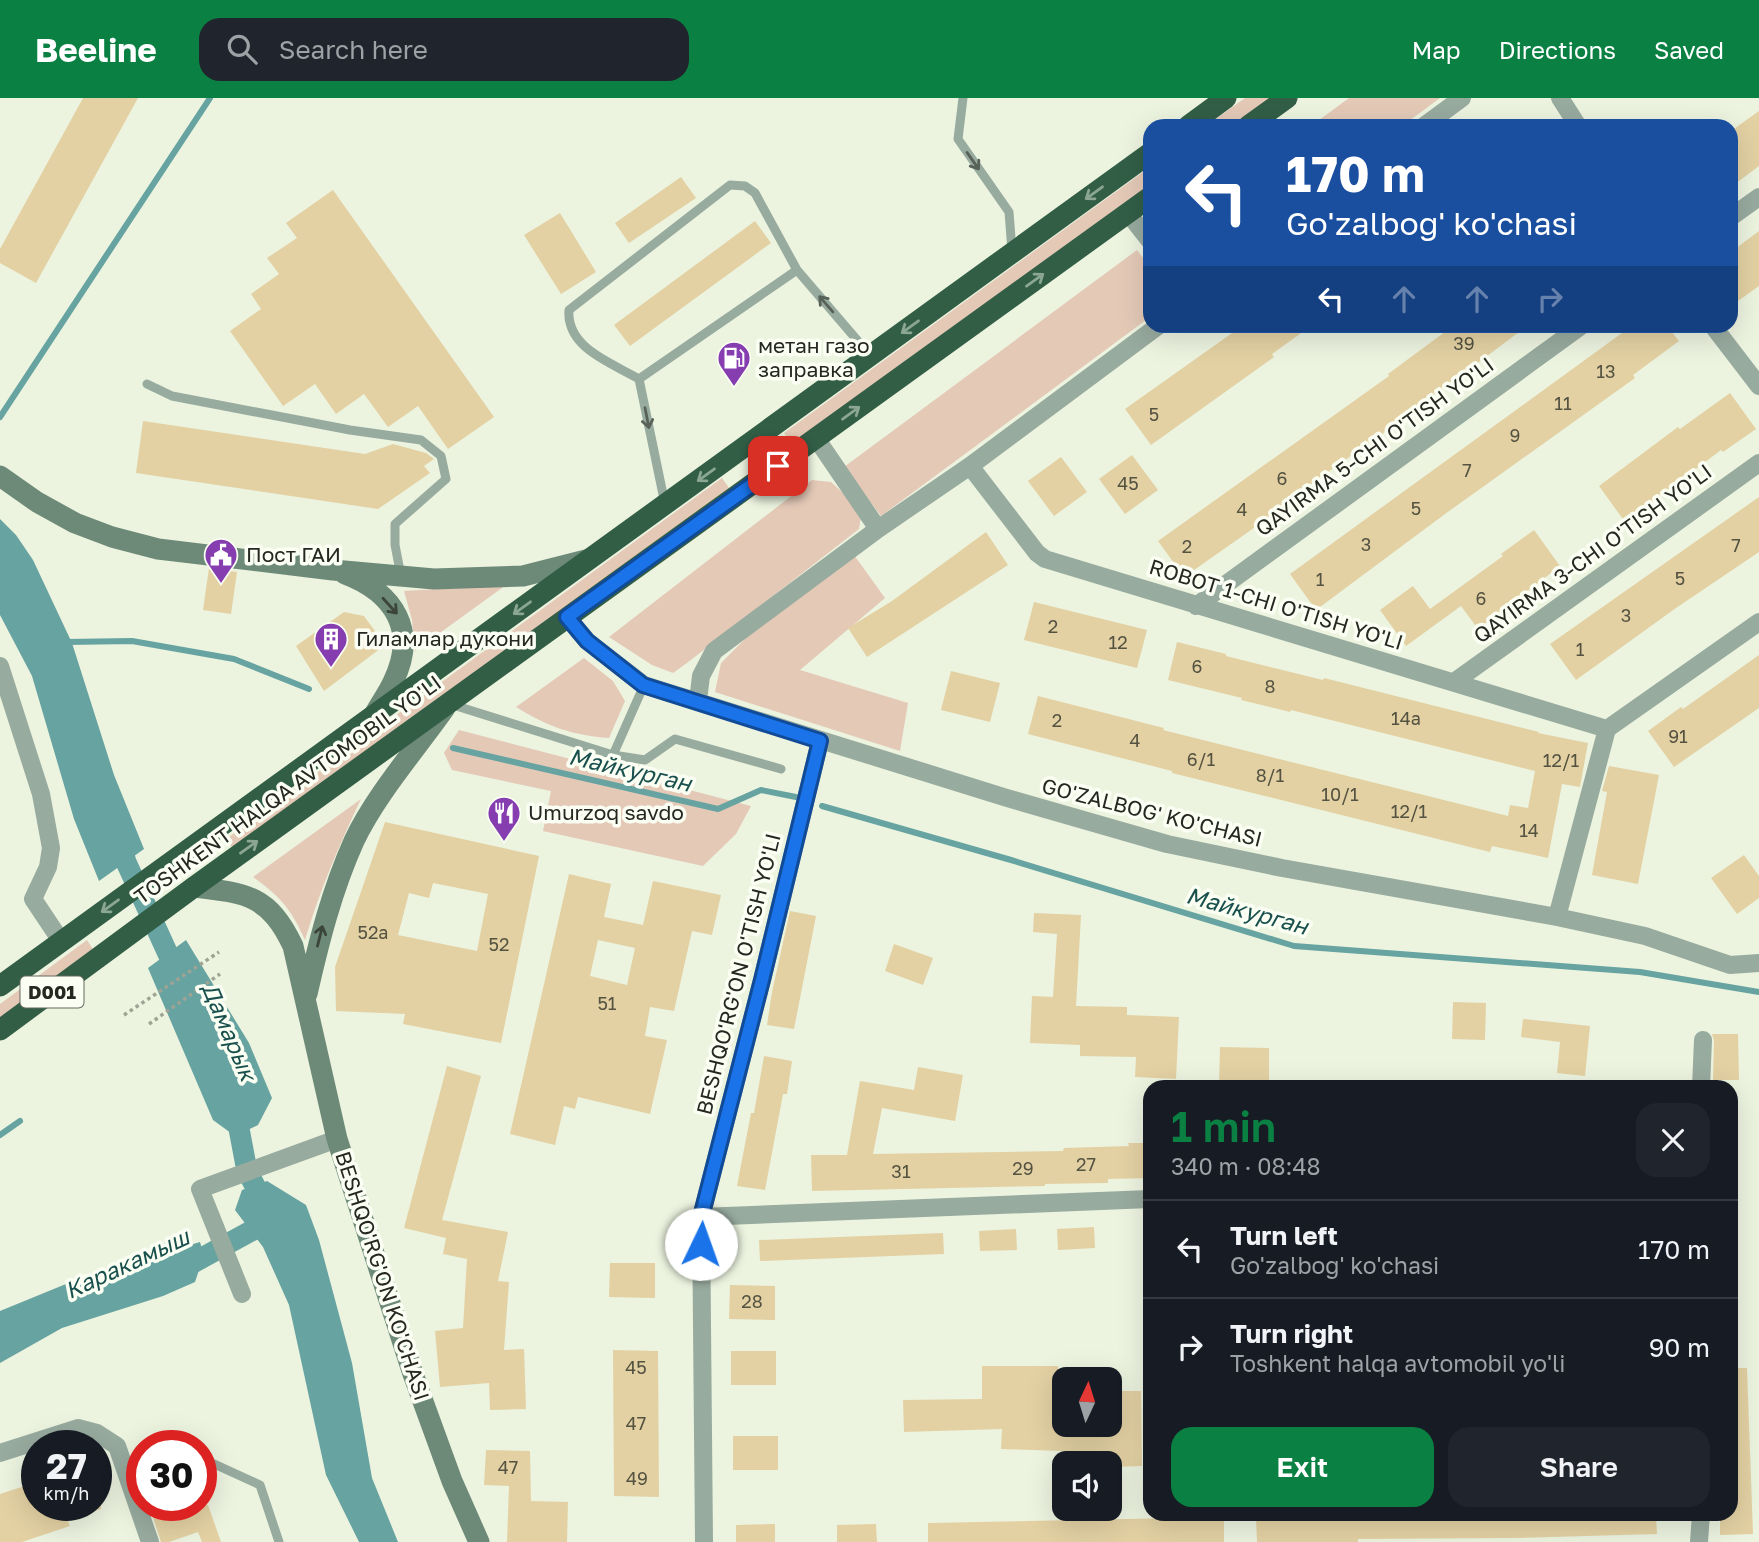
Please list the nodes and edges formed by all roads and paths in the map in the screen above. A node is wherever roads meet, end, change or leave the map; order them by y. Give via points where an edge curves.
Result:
1 (963, 98) edge
2 (1226, 98) edge
3 (1287, 98) edge
4 (1462, 98) edge
5 (1560, 98) edge
6 (1198, 119) edge
7 (1265, 119) edge
8 (1434, 119) edge
9 (1574, 119) edge
10 (1143, 158) edge
11 (1759, 197) edge
12 (1143, 202) edge
13 (1738, 212) edge
14 (1128, 213) junction
15 (1143, 233) edge
16 (1012, 253) junction
17 (796, 270) junction
18 (1149, 333) edge
19 (1571, 333) edge
20 (1718, 333) edge
21 (870, 356) junction
22 (639, 379) junction
23 (147, 384) dead end
24 (1759, 386) edge
25 (816, 438) junction
26 (739, 451) junction
27 (1759, 463) edge
28 (970, 467) junction
29 (0, 476) edge
30 (759, 480) junction
31 (665, 505) junction
32 (878, 530) junction
33 (591, 558) junction
34 (333, 570) junction
35 (401, 576) junction
36 (1196, 606) junction
37 (567, 617) junction
38 (1759, 622) edge
39 (0, 666) edge
40 (1454, 682) junction
41 (643, 685) junction
42 (698, 701) junction
43 (449, 703) junction
44 (374, 715) junction
45 (1608, 729) junction
46 (820, 741) junction
47 (613, 755) junction
48 (781, 769) dead end
49 (194, 887) junction
50 (1558, 917) junction
51 (61, 941) junction
52 (219, 952) dead end
53 (1759, 963) edge
54 (220, 974) dead end
55 (0, 986) edge
56 (305, 1003) junction
57 (124, 1015) dead end
58 (149, 1024) dead end
59 (0, 1030) edge
60 (1703, 1040) dead end
61 (1701, 1080) edge
62 (337, 1139) junction
63 (1143, 1199) edge
64 (701, 1217) junction
65 (242, 1294) dead end
66 (0, 1453) edge
67 (126, 1459) edge
68 (217, 1465) edge
69 (145, 1521) edge
70 (1700, 1521) edge
71 (150, 1542) edge
72 (279, 1542) edge
73 (479, 1542) edge
74 (704, 1542) edge
75 (1699, 1542) edge

1 -> 16 lane via 958,139 1009,212
2 - 6 highway
3 - 7 highway
4 - 8 street
5 - 9 street
10 -> 16 highway, TOSHKENT HALQA AVTOMOBIL YO'LI / D001
11 - 13 street
12 - 14 highway, TOSHKENT HALQA AVTOMOBIL YO'LI / D001
14 - 15 street
25 -> 14 highway, TOSHKENT HALQA AVTOMOBIL YO'LI / D001
16 -> 21 highway, TOSHKENT HALQA AVTOMOBIL YO'LI / D001
21 -> 17 lane
17 - 22 lane
17 - 22 lane via 755,193 745,186 730,185 569,310 574,336
18 - 28 street
19 - 36 street, QAYIRMA 5-CHI O'TISH YO'LI
20 - 24 street
21 - 26 highway, TOSHKENT HALQA AVTOMOBIL YO'LI / D001
22 -> 31 lane
23 - 35 lane via 172,396 421,440 441,456 446,479 395,524
25 - 30 highway, TOSHKENT HALQA AVTOMOBIL YO'LI / D001
25 - 32 street
26 - 30 highway
26 -> 31 highway, TOSHKENT HALQA AVTOMOBIL YO'LI / D001
27 - 40 street, QAYIRMA 3-CHI O'TISH YO'LI
28 - 32 street
28 - 36 street, ROBOT 1-CHI O'TISH YO'LI via 1045,559
29 - 34 main road via 65,518 135,544
30 - 37 highway, TOSHKENT HALQA AVTOMOBIL YO'LI / D001
31 - 33 highway, TOSHKENT HALQA AVTOMOBIL YO'LI / D001
32 - 42 street via 714,651 701,676
33 - 35 main road via 523,576
33 -> 44 highway, TOSHKENT HALQA AVTOMOBIL YO'LI / D001
34 - 35 main road
34 -> 44 main road via 373,590 390,603 401,622 399,666
36 - 40 street, ROBOT 1-CHI O'TISH YO'LI
37 - 41 street, GO'ZALBOG' KO'CHASI via 587,641
37 - 43 highway, TOSHKENT HALQA AVTOMOBIL YO'LI / D001
38 - 45 street
39 - 51 street via 41,794 51,848 33,900
40 - 45 street, ROBOT 1-CHI O'TISH YO'LI
41 - 42 street, GO'ZALBOG' KO'CHASI
41 - 47 lane
42 - 46 street, GO'ZALBOG' KO'CHASI
43 - 47 lane
49 -> 43 highway, TOSHKENT HALQA AVTOMOBIL YO'LI / D001
56 -> 43 main road, BESHQO'RG'ON KO'CHASI via 324,924 355,840
44 -> 51 highway, TOSHKENT HALQA AVTOMOBIL YO'LI / D001
45 - 50 street
46 - 50 street, GO'ZALBOG' KO'CHASI via 1167,844
46 - 64 street, BESHQO'RG'ON O'TISH YO'LI
47 - 48 lane via 645,760 675,739
49 - 56 main road, BESHQO'RG'ON KO'CHASI via 251,897 268,908 293,946
49 - 59 highway, TOSHKENT HALQA AVTOMOBIL YO'LI / D001
50 - 53 street, GO'ZALBOG' KO'CHASI via 1645,936 1730,965
51 - 55 highway, TOSHKENT HALQA AVTOMOBIL YO'LI / D001
52 - 57 path
54 - 58 path
56 - 62 main road, BESHQO'RG'ON KO'CHASI
60 - 61 street
62 - 65 street via 200,1189
62 - 73 main road, BESHQO'RG'ON KO'CHASI via 413,1374
63 - 64 street
64 - 74 street, BESHQO'RG'ON O'TISH YO'LI
66 - 67 street via 78,1428 117,1446
68 - 72 lane via 260,1485
69 - 71 street
70 - 75 street

